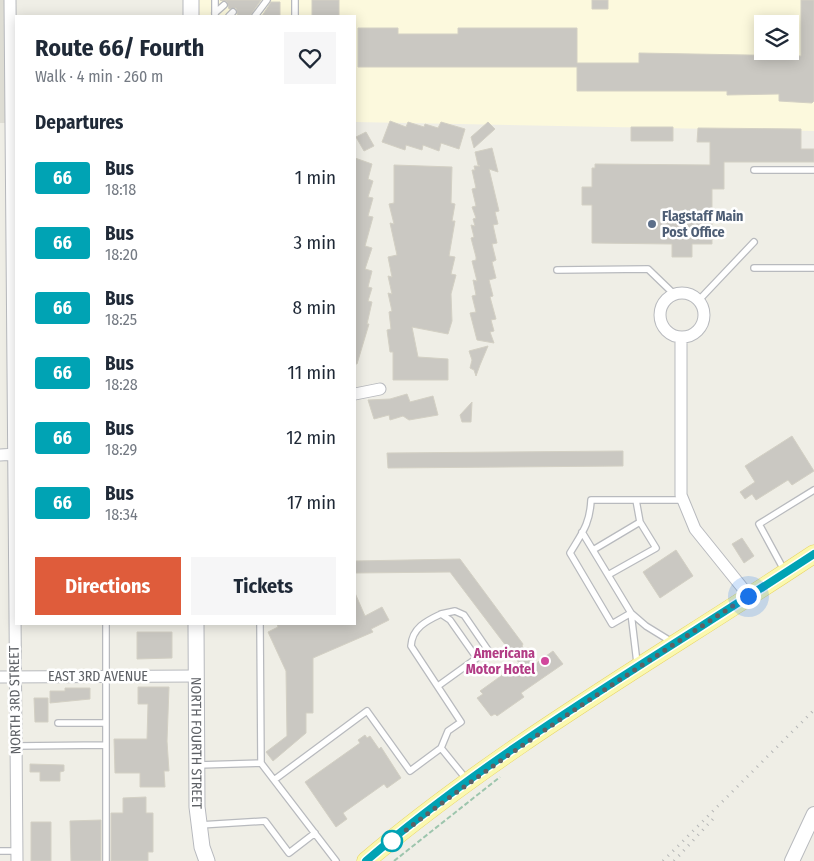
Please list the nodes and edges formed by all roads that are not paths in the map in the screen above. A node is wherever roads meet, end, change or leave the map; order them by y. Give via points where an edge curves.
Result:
1 (10, 0) edge
2 (191, 0) edge
3 (215, 0) edge
4 (267, 0) edge
5 (295, 0) edge
6 (224, 4) dead end
7 (191, 15) edge
8 (215, 15) edge
9 (256, 15) edge
10 (295, 15) edge
11 (9, 123) edge
12 (754, 170) dead end
13 (814, 170) edge
14 (9, 229) edge
15 (754, 242) dead end
16 (754, 268) dead end
17 (814, 268) edge
18 (557, 270) dead end
19 (675, 295) junction
20 (699, 300) junction
21 (14, 320) edge
22 (682, 338) junction
23 (380, 389) dead end
24 (356, 394) edge
25 (0, 454) edge
26 (14, 454) edge
27 (814, 490) edge
28 (636, 500) junction
29 (683, 500) junction
30 (640, 522) junction
31 (582, 532) junction
32 (593, 550) junction
33 (814, 554) edge
34 (786, 572) junction
35 (608, 574) junction
36 (748, 596) junction
37 (631, 613) junction
38 (442, 614) junction
39 (106, 625) edge
40 (196, 625) edge
41 (260, 625) edge
42 (676, 644) junction
43 (476, 657) junction
44 (637, 668) junction
45 (106, 676) junction
46 (196, 676) junction
47 (0, 677) edge
48 (14, 677) junction
49 (438, 686) junction
50 (58, 723) dead end
51 (106, 723) junction
52 (106, 745) junction
53 (15, 746) junction
54 (441, 748) junction
55 (261, 763) junction
56 (197, 765) junction
57 (274, 780) junction
58 (469, 782) junction
59 (814, 814) edge
60 (199, 825) junction
61 (314, 833) junction
62 (0, 851) edge
63 (17, 856) edge
64 (106, 861) edge
65 (207, 861) edge
66 (336, 861) edge
67 (366, 861) edge
68 (792, 861) edge

1 - 11 street, NORTH 3RD STREET
2 - 7 main road
3 - 8 lane
4 - 9 lane
5 - 10 lane
6 - 8 lane
11 - 14 street, NORTH 3RD STREET
12 - 13 lane
14 - 21 street, NORTH 3RD STREET
15 - 20 lane
16 - 17 lane
18 - 19 lane via 648,269
19 - 20 street via 688,294
19 - 22 street via 663,304 660,319 668,332
20 - 22 street via 705,314 701,328
21 - 26 street, NORTH 3RD STREET
22 - 29 street
23 - 24 street
25 - 26 street
26 - 48 street, NORTH 3RD STREET
27 - 34 lane via 759,524
28 - 29 lane
28 - 30 lane
28 - 31 lane via 591,500 590,519
29 - 36 street via 695,529
30 - 32 lane
30 - 35 lane via 656,548
31 - 32 lane
31 - 37 lane via 570,553 612,624
32 - 35 lane
33 - 34 main road
34 - 36 main road
35 - 37 lane
36 - 42 main road
37 - 42 lane
37 - 44 lane
38 - 43 lane via 450,620
38 - 43 lane via 455,611 464,615 488,650
38 - 49 lane via 418,627 412,635 411,646
39 - 45 lane
40 - 46 main road, NORTH FOURTH STREET
41 - 55 lane
42 - 44 main road
43 - 49 lane
44 - 58 main road via 570,710
45 - 46 street, EAST 3RD AVENUE
45 - 48 street, EAST 3RD AVENUE
45 - 51 lane
46 - 56 main road, NORTH FOURTH STREET
47 - 48 street, EAST 3RD AVENUE
48 - 53 street, NORTH 3RD STREET
49 - 54 lane via 461,722 448,731
50 - 51 lane
51 - 52 lane
52 - 53 lane
52 - 64 lane
53 - 63 street, NORTH 3RD STREET
54 - 57 lane via 410,771 367,711
54 - 58 lane
55 - 56 lane
55 - 57 lane
56 - 60 main road, NORTH FOURTH STREET
57 - 61 lane
58 - 67 main road
59 - 68 street
60 - 61 lane via 265,821 289,853
60 - 65 main road, NORTH FOURTH STREET
61 - 66 lane
62 - 63 lane

